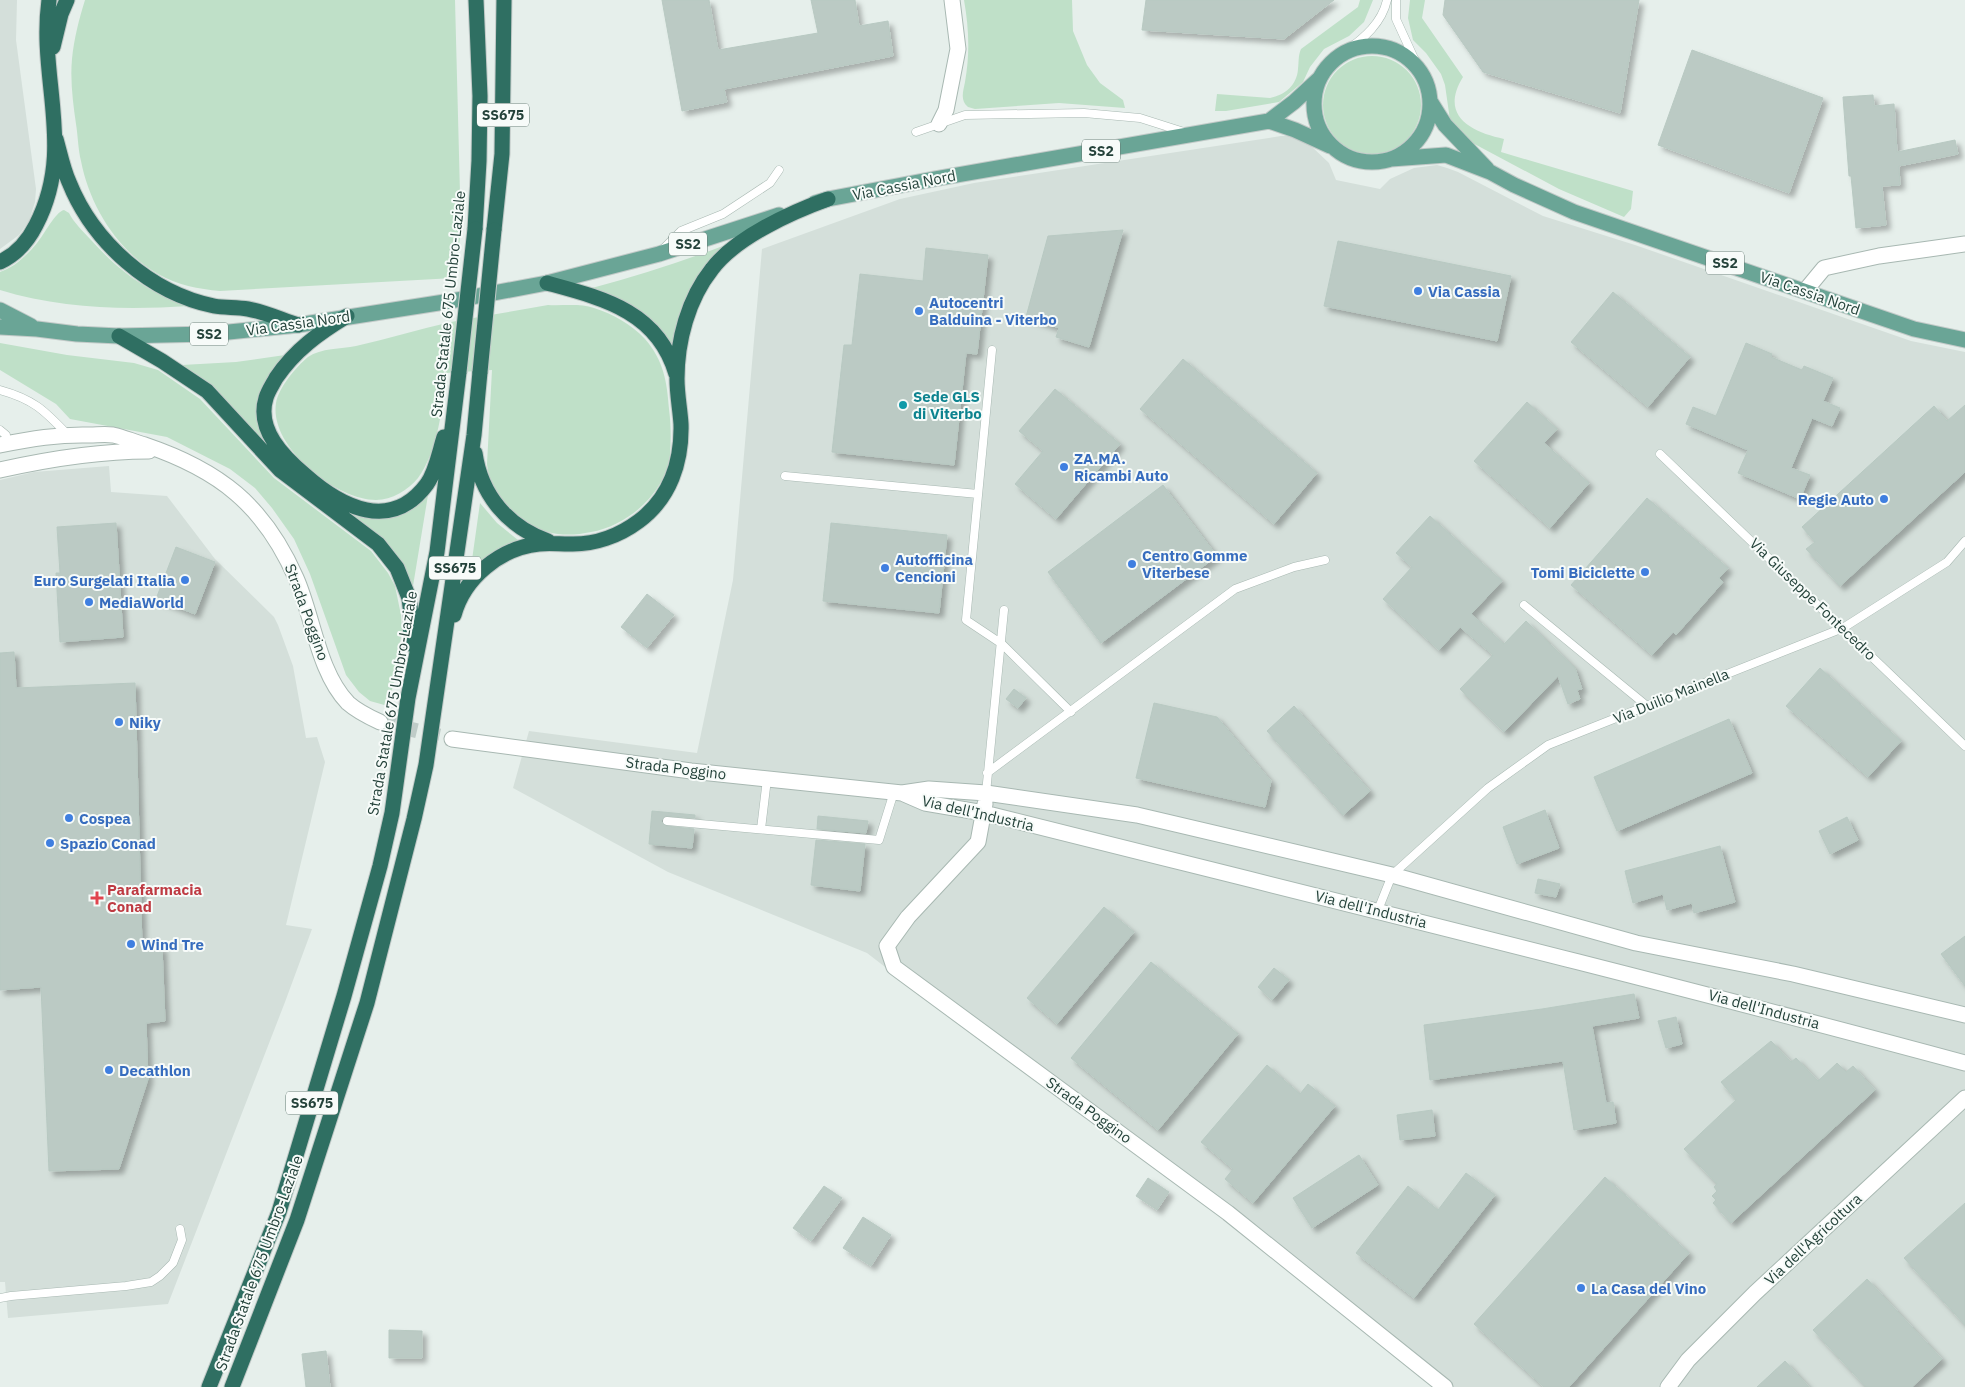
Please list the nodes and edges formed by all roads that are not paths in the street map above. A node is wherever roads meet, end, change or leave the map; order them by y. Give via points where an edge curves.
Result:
1 (49, 0) edge
2 (67, 0) edge
3 (468, 0) edge
4 (476, 0) edge
5 (504, 0) edge
6 (952, 0) edge
7 (1388, 0) edge
8 (1396, 0) edge
9 (1346, 51) junction
10 (1418, 67) junction
11 (49, 78) junction
12 (1320, 78) junction
13 (480, 96) junction
14 (1430, 101) junction
15 (1269, 121) junction
16 (938, 124) junction
17 (916, 132) dead end
18 (1190, 135) junction
19 (56, 139) junction
20 (1333, 147) junction
21 (1392, 159) junction
22 (779, 170) dead end
23 (1490, 172) junction
24 (828, 199) junction
25 (1965, 244) edge
26 (659, 254) junction
27 (0, 262) edge
28 (547, 283) junction
29 (1805, 291) junction
30 (0, 310) edge
31 (347, 316) junction
32 (298, 325) junction
33 (0, 327) edge
34 (37, 329) junction
35 (119, 336) junction
36 (1965, 340) edge
37 (992, 350) dead end
38 (677, 380) junction
39 (0, 390) edge
40 (456, 395) junction
41 (0, 430) edge
42 (67, 434) junction
43 (474, 435) junction
44 (2, 445) edge
45 (161, 450) junction
46 (1660, 454) dead end
47 (0, 470) edge
48 (785, 476) dead end
49 (978, 494) junction
50 (1965, 541) edge
51 (552, 543) junction
52 (1325, 560) dead end
53 (1524, 605) dead end
54 (1004, 610) dead end
55 (1843, 628) junction
56 (1002, 644) junction
57 (408, 698) junction
58 (1647, 706) junction
59 (1070, 712) junction
60 (380, 722) tunnel mouth
61 (452, 739) tunnel mouth
62 (1965, 746) edge
63 (426, 765) junction
64 (987, 773) junction
65 (767, 779) junction
66 (898, 793) junction
67 (986, 793) junction
68 (984, 813) junction
69 (668, 821) dead end
70 (761, 829) junction
71 (1392, 875) junction
72 (1378, 910) junction
73 (1965, 1015) edge
74 (1965, 1063) edge
75 (1965, 1098) edge
76 (180, 1229) dead end
77 (0, 1298) edge
78 (209, 1387) edge
79 (232, 1387) edge
80 (1446, 1387) edge
81 (1668, 1387) edge

1 - 11 highway via 46,38
2 - 11 highway via 55,35
3 - 13 highway
4 - 13 highway, Strada Statale 675 Umbro-Laziale / SS675
5 - 43 highway, Strada Statale 675 Umbro-Laziale / SS675, bridge via 502,154
6 - 16 street via 958,49 946,110
7 - 9 lane via 1371,30
8 - 10 lane via 1396,19
9 - 10 main road, SS2 via 1363,46 1387,47 1409,58
9 - 12 main road, SS2 via 1331,62
10 - 14 main road, SS2 via 1429,89
11 - 19 highway
12 - 15 main road, Via Cassia Nord / SS2
12 - 20 main road, SS2 via 1315,92 1315,115 1318,127
13 - 40 highway, Strada Statale 675 Umbro-Laziale / SS675, bridge via 475,229
14 - 21 main road, SS2 via 1421,136
14 - 23 main road, Via Cassia Nord / SS2 via 1445,125
15 - 18 main road, Via Cassia Nord / SS2
15 - 20 main road, Via Cassia Nord / SS2
16 - 17 lane
16 - 18 lane via 965,116 1084,113 1140,118
18 - 24 main road, Via Cassia Nord / SS2
19 - 27 highway via 53,178 41,215 26,242
19 - 32 highway via 79,203 107,242 141,273 169,290 213,306 249,309
20 - 21 main road, SS2 via 1355,160
21 - 23 main road, Via Cassia Nord / SS2 via 1446,156
22 - 26 lane via 770,183 723,214 681,231
23 - 29 main road, Via Cassia Nord / SS2 via 1574,212
24 - 26 main road, Via Cassia Nord / SS2
24 - 38 highway via 767,226 713,267 689,310 680,344
25 - 29 street via 1879,256 1824,268
26 - 28 main road, Via Cassia Nord / SS2
28 - 31 main road, Via Cassia Nord / SS2
28 - 38 highway via 596,297 634,314 662,343
29 - 36 main road, Via Cassia Nord / SS2 via 1914,329
30 - 34 main road, Via Cassia Nord / SS2
31 - 32 main road, Via Cassia Nord / SS2
31 - 40 highway via 317,335 293,356 266,398 266,420 273,441 286,459 319,488 342,503 365,510 387,510 411,500 428,483 434,469
32 - 35 main road, Via Cassia Nord / SS2 via 209,334
33 - 34 main road, Via Cassia Nord / SS2
34 - 35 main road, Via Cassia Nord / SS2
35 - 57 highway via 207,391 280,470 367,534 388,555 404,582 412,614
37 - 49 lane
38 - 51 highway via 680,458 662,498 641,520 615,536 584,544
39 - 42 lane via 20,396 46,412
40 - 57 highway, Strada Statale 675 Umbro-Laziale / SS675 via 437,552
41 - 44 lane via 6,435
42 - 44 street, Strada Poggino
42 - 45 street, Strada Poggino via 112,435
43 - 51 highway via 476,464 495,505 526,532
43 - 63 highway, Strada Statale 675 Umbro-Laziale / SS675
45 - 47 street, Strada Poggino via 87,454
45 - 60 street, Strada Poggino via 222,481 260,517 281,546 296,579 333,683 348,703
46 - 55 lane, Via Giuseppe Fontecedro
48 - 49 lane
49 - 56 lane via 966,620
50 - 55 lane, Via Duilio Mainella via 1947,562
51 - 63 highway via 506,553 480,572 461,596 451,626
52 - 59 lane via 1294,566 1235,589
53 - 58 lane
54 - 56 lane
55 - 58 lane, Via Duilio Mainella
55 - 62 lane, Via Giuseppe Fontecedro
56 - 59 lane
56 - 64 lane
57 - 78 highway, Strada Statale 675 Umbro-Laziale / SS675 via 392,813 344,996 278,1212
58 - 71 lane, Via Duilio Mainella via 1548,745 1488,788
59 - 64 lane
61 - 65 street, Strada Poggino
63 - 79 highway, Strada Statale 675 Umbro-Laziale / SS675 via 367,1003 297,1220
64 - 67 lane
65 - 66 street, Strada Poggino
65 - 70 lane
66 - 67 street, Via dell'Industria via 929,789
66 - 68 street, Via dell'Industria via 925,803
66 - 70 lane via 879,840
67 - 68 street, Strada Poggino
67 - 71 street, Via dell'Industria via 1137,815
68 - 72 street, Via dell'Industria
68 - 80 street, Strada Poggino via 978,842 908,917 887,946 894,967 1228,1213
69 - 70 lane
71 - 72 lane
71 - 73 street, Via dell'Industria via 1636,943 1792,974
72 - 74 street, Via dell'Industria
75 - 81 street, Via dell'Agricoltura via 1755,1293 1688,1360
76 - 77 lane via 182,1240 173,1263 151,1282

